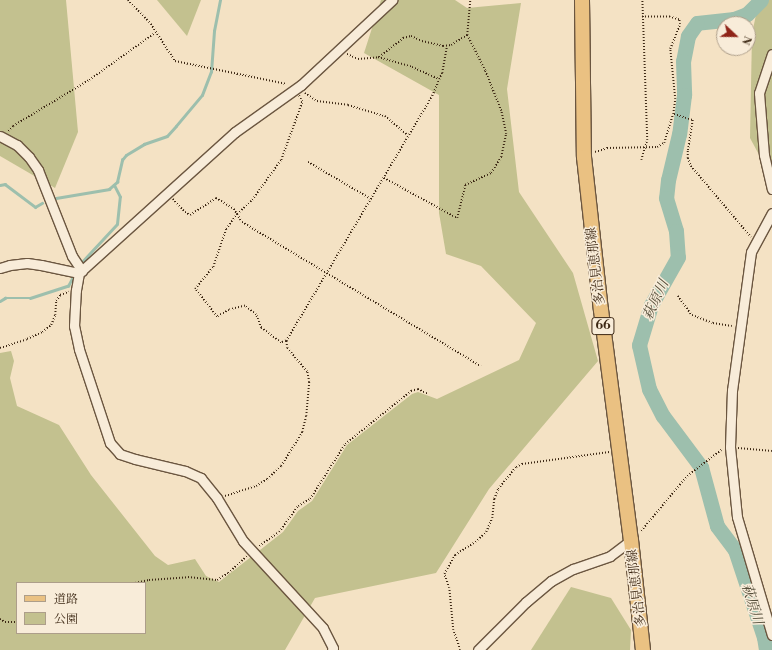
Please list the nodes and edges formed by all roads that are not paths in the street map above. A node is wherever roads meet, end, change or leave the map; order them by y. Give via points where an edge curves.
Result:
1 (392, 0) edge
2 (582, 0) edge
3 (772, 54) edge
4 (2, 137) edge
5 (772, 189) edge
6 (772, 213) edge
7 (0, 268) edge
8 (80, 272) junction
9 (631, 540) junction
10 (772, 636) edge
11 (332, 650) edge
12 (478, 650) edge
13 (643, 650) edge

1 - 8 street via 295,89 235,132
2 - 9 main road, 多治見恵那線 / 66 via 584,157
3 - 5 street via 759,93 764,155
4 - 8 street via 21,149 38,170
6 - 10 street via 751,252 732,390 730,446 737,517
7 - 8 street via 26,264
8 - 11 street via 74,326 110,443 120,454 185,471 201,478 217,498 236,531 324,628
9 - 12 street via 610,556 573,569 551,581
9 - 13 main road, 多治見恵那線 / 66

